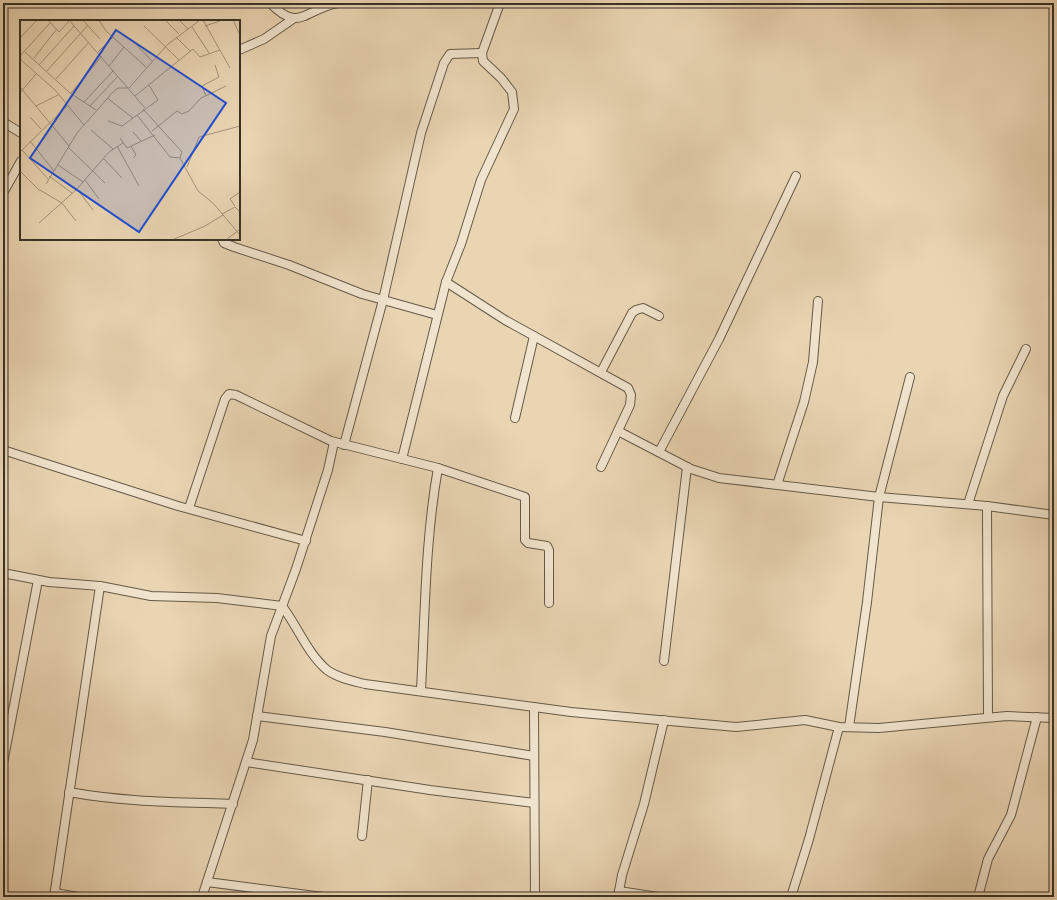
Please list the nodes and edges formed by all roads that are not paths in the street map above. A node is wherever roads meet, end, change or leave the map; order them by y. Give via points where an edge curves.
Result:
1 (270, 3) edge
2 (337, 3) edge
3 (500, 3) edge
4 (293, 19) junction
5 (240, 50) edge
6 (482, 53) junction
7 (3, 122) edge
8 (20, 132) edge
9 (20, 163) edge
10 (796, 176) dead end
11 (3, 193) edge
12 (222, 240) edge
13 (446, 282) junction
14 (383, 300) junction
15 (818, 301) dead end
16 (437, 315) junction
17 (659, 316) dead end
18 (534, 336) junction
19 (1026, 349) dead end
20 (601, 372) junction
21 (910, 377) dead end
22 (516, 418) dead end
23 (618, 431) junction
24 (334, 442) junction
25 (344, 445) junction
26 (3, 450) edge
27 (659, 452) junction
28 (402, 459) junction
29 (601, 467) dead end
30 (687, 467) junction
31 (438, 468) junction
32 (777, 485) junction
33 (879, 497) junction
34 (968, 504) junction
35 (987, 506) junction
36 (189, 508) junction
37 (1053, 513) edge
38 (306, 540) junction
39 (3, 573) edge
40 (38, 580) junction
41 (100, 586) junction
42 (549, 603) dead end
43 (282, 606) junction
44 (664, 660) dead end
45 (421, 690) junction
46 (534, 707) junction
47 (257, 716) junction
48 (1037, 717) junction
49 (988, 718) junction
50 (1054, 718) edge
51 (664, 720) junction
52 (839, 727) junction
53 (849, 727) junction
54 (534, 756) junction
55 (246, 762) junction
56 (3, 763) edge
57 (368, 780) junction
58 (69, 792) junction
59 (534, 803) junction
60 (233, 804) junction
61 (362, 836) dead end
62 (207, 882) junction
63 (619, 894) edge
64 (54, 895) edge
65 (78, 897) edge
66 (202, 897) edge
67 (323, 897) edge
68 (535, 897) edge
69 (658, 897) edge
70 (790, 897) edge
71 (978, 897) edge

1 - 4 street via 282,14
2 - 4 street
3 - 6 street
4 - 5 street via 264,39
6 - 13 street via 483,61 512,92 514,109 481,180
6 - 14 street via 450,54 444,63 421,133
7 - 8 street
9 - 11 street
10 - 27 street via 719,339
12 - 14 street via 234,247
13 - 16 street
13 - 18 street
14 - 16 street
14 - 25 street
15 - 32 street via 813,362 804,402
16 - 28 street
17 - 20 street via 643,308 636,310 628,320
18 - 20 street
18 - 22 street
19 - 34 street via 1003,396
20 - 23 street via 626,386 630,392 630,405
21 - 33 street
23 - 27 street
23 - 29 street
24 - 25 street
24 - 36 street via 236,395 229,394 225,399
24 - 38 street
25 - 28 street
26 - 36 street
27 - 30 street
28 - 31 street
30 - 32 street via 720,478
30 - 44 street
31 - 42 street via 525,497 525,540 528,543 547,546 549,550
31 - 45 street via 432,500
32 - 33 street
33 - 34 street
33 - 53 street
34 - 35 street
35 - 37 street
35 - 49 street
36 - 38 street
38 - 43 street
39 - 40 street
40 - 41 street
40 - 56 street
41 - 43 street via 151,596 217,598
41 - 58 street
43 - 45 street via 312,654 328,670 365,684
43 - 47 street via 271,636
45 - 46 street
46 - 51 street
46 - 54 street
47 - 54 street via 385,732
47 - 55 street
48 - 49 street
48 - 50 street
48 - 71 street via 1011,815 988,859
49 - 53 street via 906,727
51 - 52 street via 736,727 805,720
51 - 63 street
52 - 53 street
52 - 70 street via 809,839
54 - 59 street
55 - 57 street
55 - 60 street
57 - 59 street
57 - 61 street
58 - 60 street via 140,801
58 - 64 street
59 - 68 street
60 - 62 street
62 - 66 street
62 - 67 street
63 - 69 street
64 - 65 street

